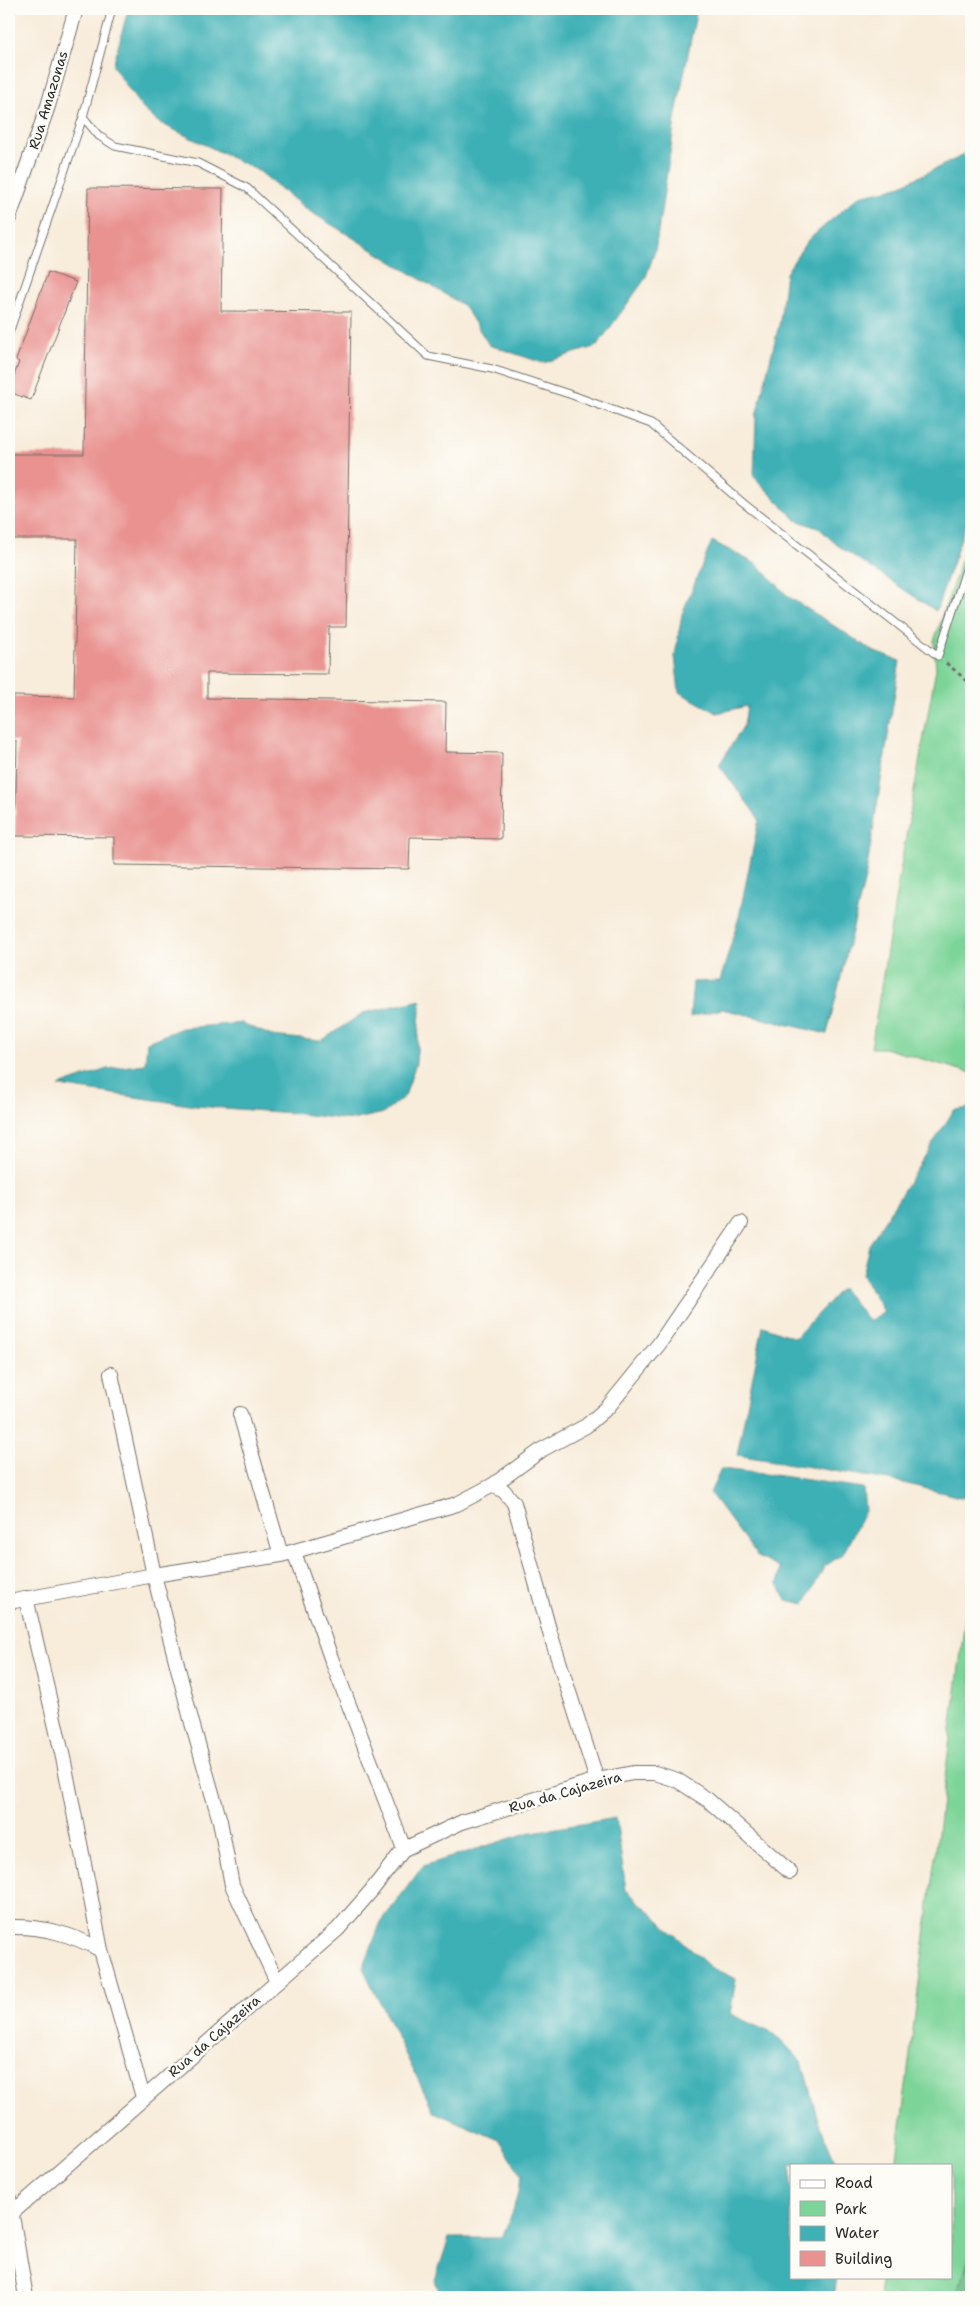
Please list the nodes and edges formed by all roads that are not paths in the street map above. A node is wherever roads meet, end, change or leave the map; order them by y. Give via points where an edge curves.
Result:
1 (76, 9) edge
2 (112, 9) edge
3 (83, 117) junction
4 (9, 218) edge
5 (9, 333) edge
6 (971, 554) edge
7 (741, 1223) dead end
8 (111, 1374) dead end
9 (240, 1414) dead end
10 (493, 1486) junction
11 (288, 1554) junction
12 (154, 1575) junction
13 (26, 1598) junction
14 (9, 1602) edge
15 (597, 1780) junction
16 (404, 1848) junction
17 (790, 1872) dead end
18 (9, 1927) edge
19 (101, 1950) junction
20 (277, 1982) junction
21 (143, 2097) junction
22 (9, 2198) edge
23 (12, 2213) junction
24 (26, 2297) edge

1 - 4 street, Rua Amazonas via 48,106
2 - 3 lane
3 - 5 lane
3 - 6 lane via 99,136 115,146 198,163 247,188 428,356 492,369 652,424 743,503 938,656
7 - 10 street via 659,1344 608,1408 586,1426 543,1450
8 - 12 street
9 - 11 street
10 - 11 street via 442,1509
10 - 15 street via 504,1491 514,1503 550,1633
11 - 12 street
11 - 16 street
12 - 13 street
12 - 20 street via 220,1821 232,1885
13 - 14 street
13 - 19 street via 64,1762
15 - 16 street, Rua da Cajazeira via 462,1822
15 - 17 street, Rua da Cajazeira via 633,1772 655,1773 677,1780 708,1800
16 - 20 street, Rua da Cajazeira via 338,1929
18 - 19 street via 43,1928
19 - 21 street
20 - 21 street, Rua da Cajazeira
21 - 23 street, Rua da Cajazeira
22 - 23 street
23 - 24 street

